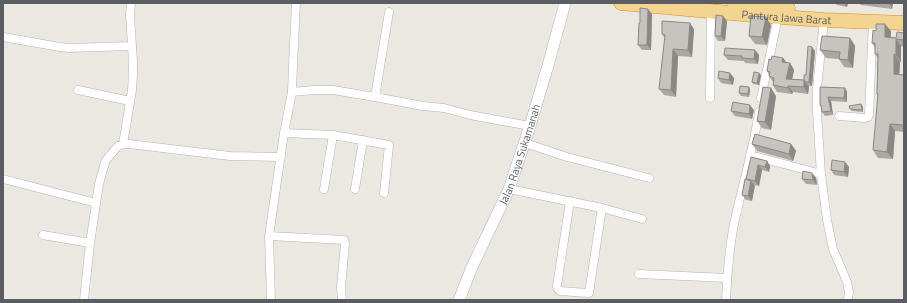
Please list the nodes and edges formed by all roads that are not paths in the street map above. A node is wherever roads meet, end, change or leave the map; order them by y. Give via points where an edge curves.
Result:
1 (130, 3) edge
2 (296, 3) edge
3 (566, 3) edge
4 (621, 3) edge
5 (734, 3) edge
6 (780, 9) edge
7 (389, 12) dead end
8 (711, 12) junction
9 (904, 15) edge
10 (824, 20) junction
11 (874, 21) junction
12 (904, 23) edge
13 (3, 37) edge
14 (132, 46) junction
15 (78, 90) dead end
16 (292, 92) junction
17 (375, 97) junction
18 (710, 98) dead end
19 (130, 101) junction
20 (839, 116) dead end
21 (530, 126) junction
22 (284, 133) junction
23 (333, 135) junction
24 (364, 140) junction
25 (525, 143) junction
26 (123, 144) junction
27 (750, 155) junction
28 (280, 157) junction
29 (821, 174) junction
30 (649, 178) dead end
31 (3, 179) edge
32 (324, 189) dead end
33 (355, 189) dead end
34 (509, 189) junction
35 (384, 193) dead end
36 (570, 202) junction
37 (96, 203) junction
38 (602, 208) junction
39 (642, 219) dead end
40 (43, 235) dead end
41 (269, 236) junction
42 (90, 243) junction
43 (639, 274) dead end
44 (727, 278) junction
45 (84, 300) edge
46 (271, 300) edge
47 (342, 300) edge
48 (459, 300) edge
49 (726, 300) edge
50 (848, 300) edge

1 - 14 street
2 - 16 street
3 - 21 street, Jalan Raya Sukamanah
4 - 8 highway, Pantura Jawa Barat
5 - 6 highway
6 - 8 highway, Pantura Jawa Barat
6 - 9 highway
6 - 10 highway, Pantura Jawa Barat
6 - 27 street
7 - 17 street
8 - 18 street
10 - 11 highway, Pantura Jawa Barat
10 - 29 street via 817,88
11 - 12 highway, Pantura Jawa Barat
11 - 20 street via 869,115 866,118
13 - 14 street via 69,48
14 - 19 street via 133,75
15 - 19 street
16 - 17 street via 333,90
16 - 22 street
17 - 21 street
19 - 26 street
21 - 25 street, Jalan Raya Sukamanah
22 - 23 street
22 - 28 street
23 - 24 street
23 - 32 street
24 - 33 street
24 - 35 street via 389,145
25 - 30 street via 567,158
25 - 34 street, Jalan Raya Sukamanah
26 - 28 street via 230,156
26 - 37 street via 106,160
27 - 29 street
27 - 44 street via 733,231
28 - 41 street
29 - 50 street via 833,249 847,282
31 - 37 street
34 - 36 street
34 - 48 street, Jalan Raya Sukamanah
36 - 38 street
36 - 38 street via 557,286 560,291 589,292
37 - 42 street
38 - 39 street
40 - 42 street
41 - 46 street
41 - 47 street via 344,240
42 - 45 street
43 - 44 street
44 - 49 street

